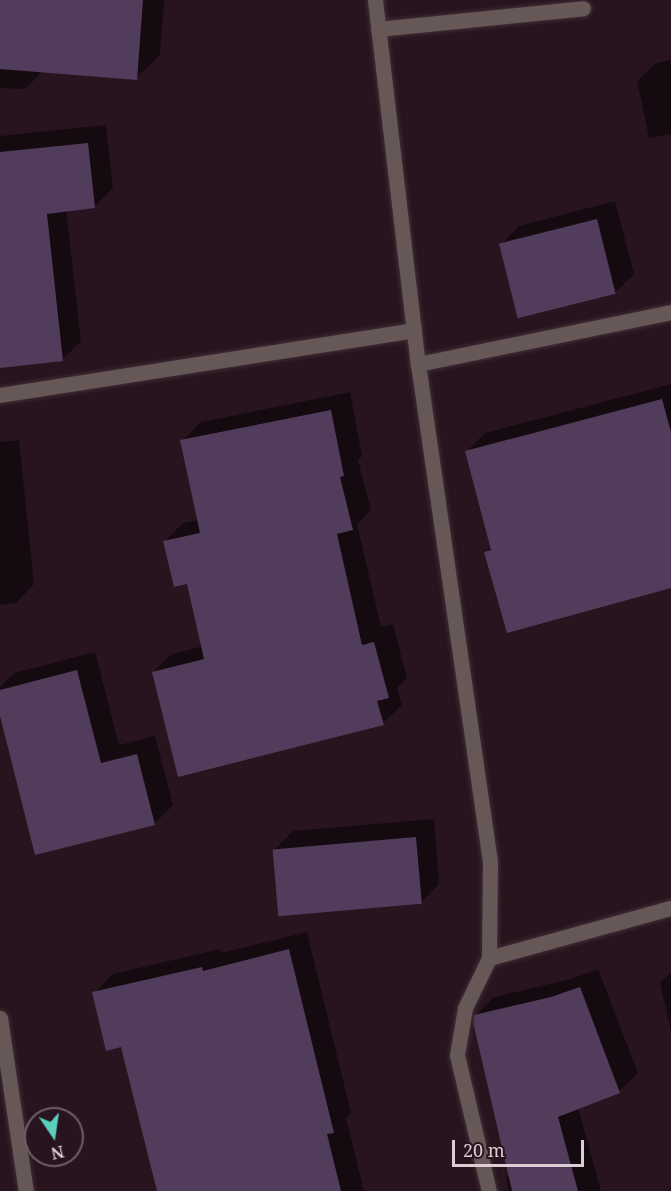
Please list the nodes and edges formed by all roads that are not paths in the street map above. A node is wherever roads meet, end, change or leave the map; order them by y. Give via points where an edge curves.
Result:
1 (375, 0) edge
2 (583, 8) dead end
3 (378, 29) junction
4 (671, 312) edge
5 (414, 330) junction
6 (418, 364) junction
7 (0, 394) edge
8 (671, 908) edge
9 (489, 958) junction
10 (0, 1018) edge
11 (26, 1191) edge
12 (489, 1191) edge

1 - 3 street
2 - 3 street
3 - 5 street
4 - 6 street
5 - 6 street
5 - 7 street
6 - 9 street via 490,862
8 - 9 street
9 - 12 street via 465,1008 457,1055
10 - 11 street

